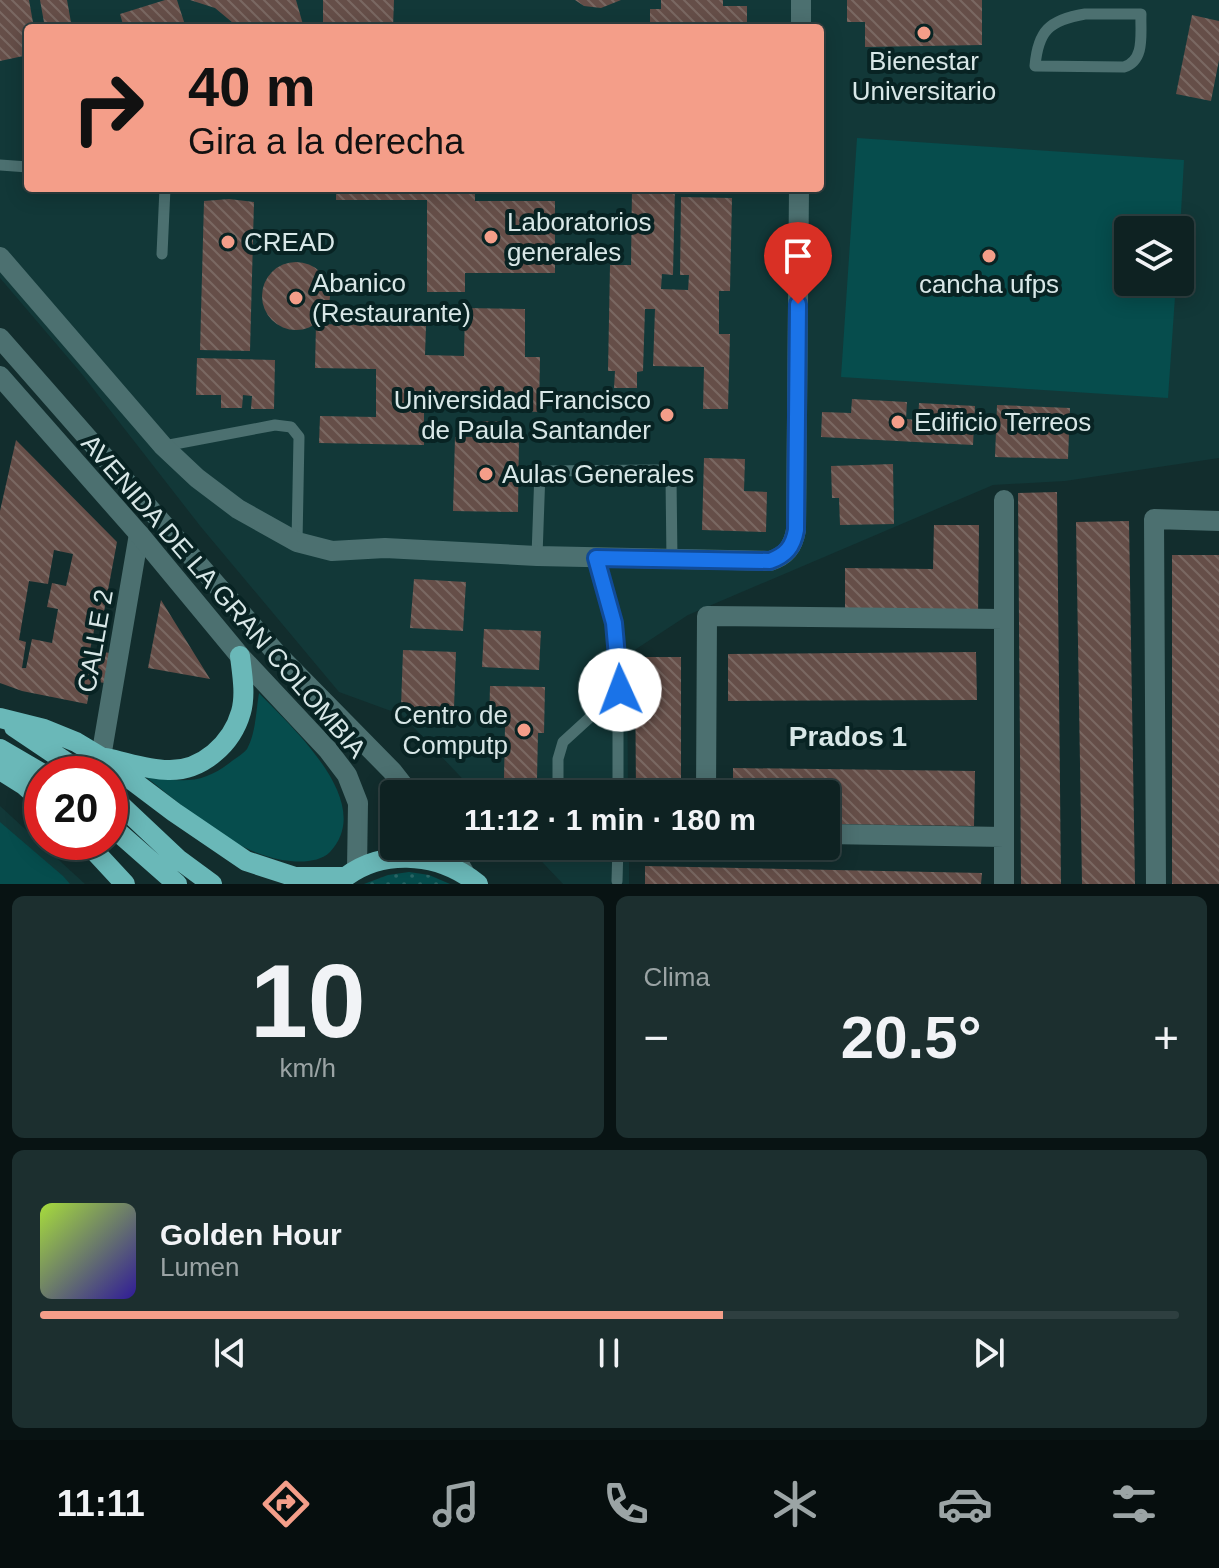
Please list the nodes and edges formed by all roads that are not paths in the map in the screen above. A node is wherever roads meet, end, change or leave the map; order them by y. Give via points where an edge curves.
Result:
1 (801, 0) edge
2 (1141, 0) edge
3 (1141, 14) junction
4 (801, 24) edge
5 (0, 165) edge
6 (24, 167) edge
7 (165, 192) edge
8 (799, 192) edge
9 (162, 254) dead end
10 (0, 257) edge
11 (0, 338) edge
12 (0, 380) edge
13 (163, 446) junction
14 (1004, 500) dead end
15 (1219, 521) edge
16 (139, 534) junction
17 (297, 542) junction
18 (537, 556) junction
19 (596, 558) junction
20 (672, 560) junction
21 (1003, 619) junction
22 (240, 656) junction
23 (620, 690) junction
24 (0, 718) edge
25 (0, 749) edge
26 (57, 756) edge
27 (99, 756) edge
28 (101, 756) edge
29 (128, 762) edge
30 (24, 763) edge
31 (0, 770) edge
32 (128, 777) edge
33 (399, 780) edge
34 (558, 780) edge
35 (618, 780) edge
36 (706, 780) edge
37 (24, 785) edge
38 (128, 812) edge
39 (840, 834) edge
40 (1004, 837) junction
41 (128, 841) edge
42 (103, 860) edge
43 (459, 860) edge
44 (618, 860) edge
45 (346, 877) edge
46 (472, 879) edge
47 (617, 881) dead end
48 (125, 884) edge
49 (177, 884) edge
50 (212, 884) edge
51 (1004, 884) edge
52 (1156, 884) edge

1 - 4 street
2 - 3 lane
3 - 3 lane via 1085,14 1060,21 1039,38 1035,66 1129,66 1140,52
5 - 6 lane
7 - 9 lane
8 - 20 street via 794,539 786,553 770,561
10 - 13 street
11 - 33 street, AVENIDA DE LA GRAN COLOMBIA via 278,655
12 - 16 street, AVENIDA DE LA GRAN COLOMBIA
13 - 17 street via 238,509
13 - 17 lane via 275,425 291,427 299,437
14 - 21 street
15 - 52 street via 1154,519
16 - 22 street, AVENIDA DE LA GRAN COLOMBIA
16 - 28 street, CALLE 2
17 - 18 street via 332,551 385,548
18 - 19 street
18 - 20 lane via 540,471 659,470 671,478
19 - 20 street
19 - 23 lane via 614,623
21 - 36 street via 707,616
21 - 40 street
22 - 29 main road via 242,710 215,753 195,765 169,770
22 - 45 street, AVENIDA DE LA GRAN COLOMBIA via 347,775 358,803
23 - 34 lane via 563,742
23 - 35 lane
24 - 26 main road
24 - 27 main road via 44,729
25 - 30 main road
31 - 37 main road
32 - 45 main road via 246,861 295,877
38 - 50 main road
39 - 40 street
40 - 51 street
41 - 49 main road
42 - 48 main road
43 - 46 street
44 - 47 lane
45 - 46 main road via 395,858 419,857

